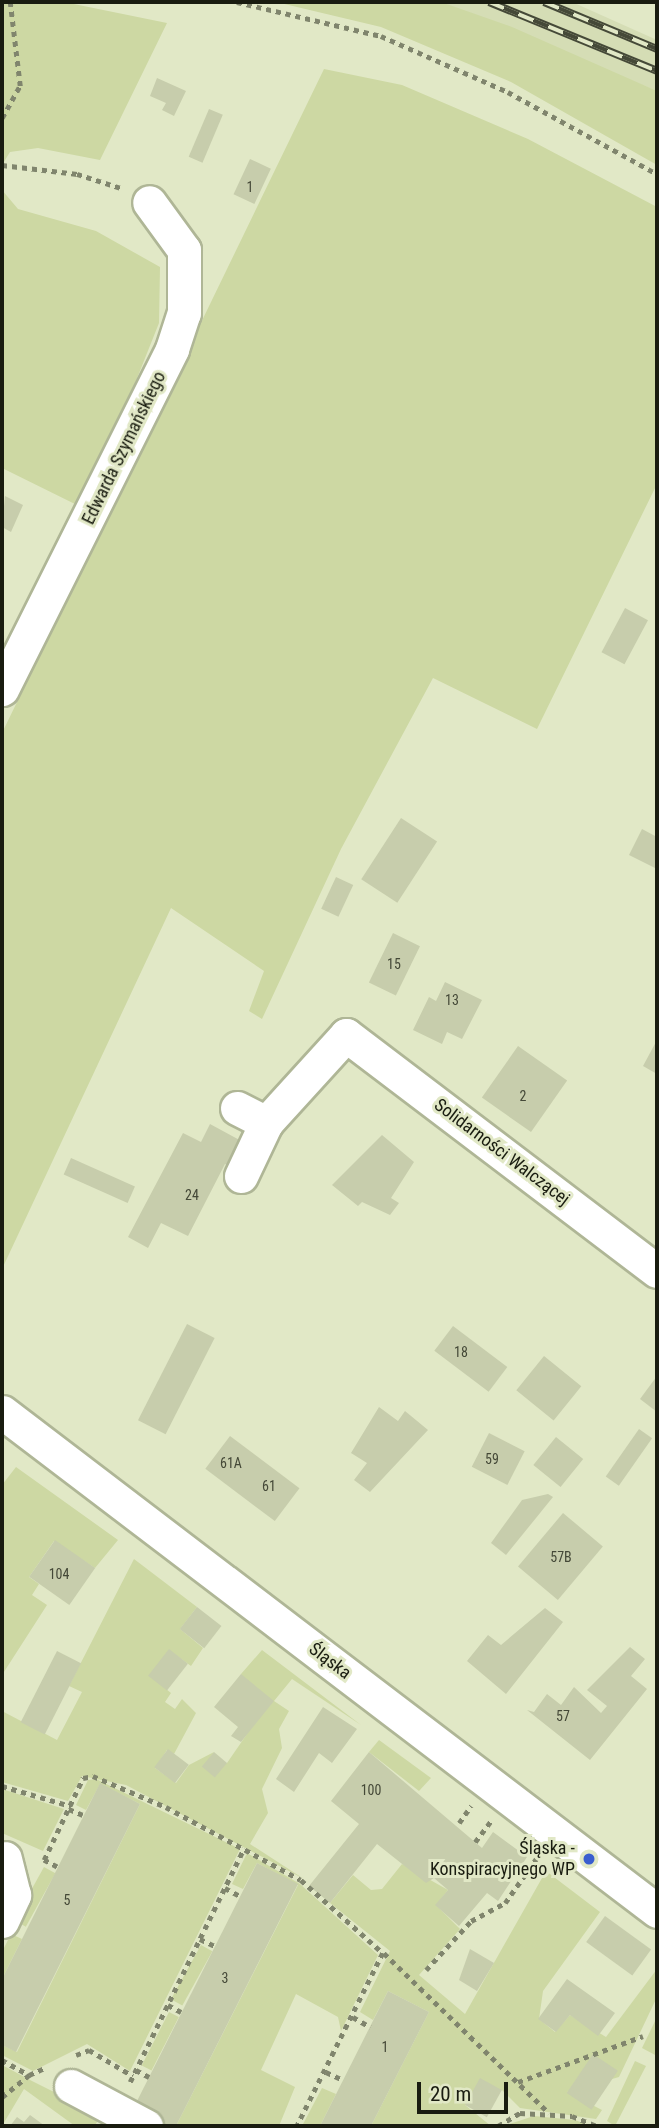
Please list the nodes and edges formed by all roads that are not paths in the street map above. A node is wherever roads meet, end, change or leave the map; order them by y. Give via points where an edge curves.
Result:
1 (149, 202) road end
2 (2, 689) edge
3 (241, 1176) dead end
4 (655, 1262) edge
5 (3, 1417) edge
6 (5, 1858) dead end
7 (657, 1911) edge
8 (2, 1922) edge
9 (71, 2086) dead end
10 (132, 2119) edge

1 - 2 street, Edwarda Szymańskiego via 184,250 184,313 172,349
3 - 4 street, Solidarności Walczącej via 252,1116 346,1035
5 - 7 street, Śląska
6 - 8 street via 14,1895
9 - 10 street

